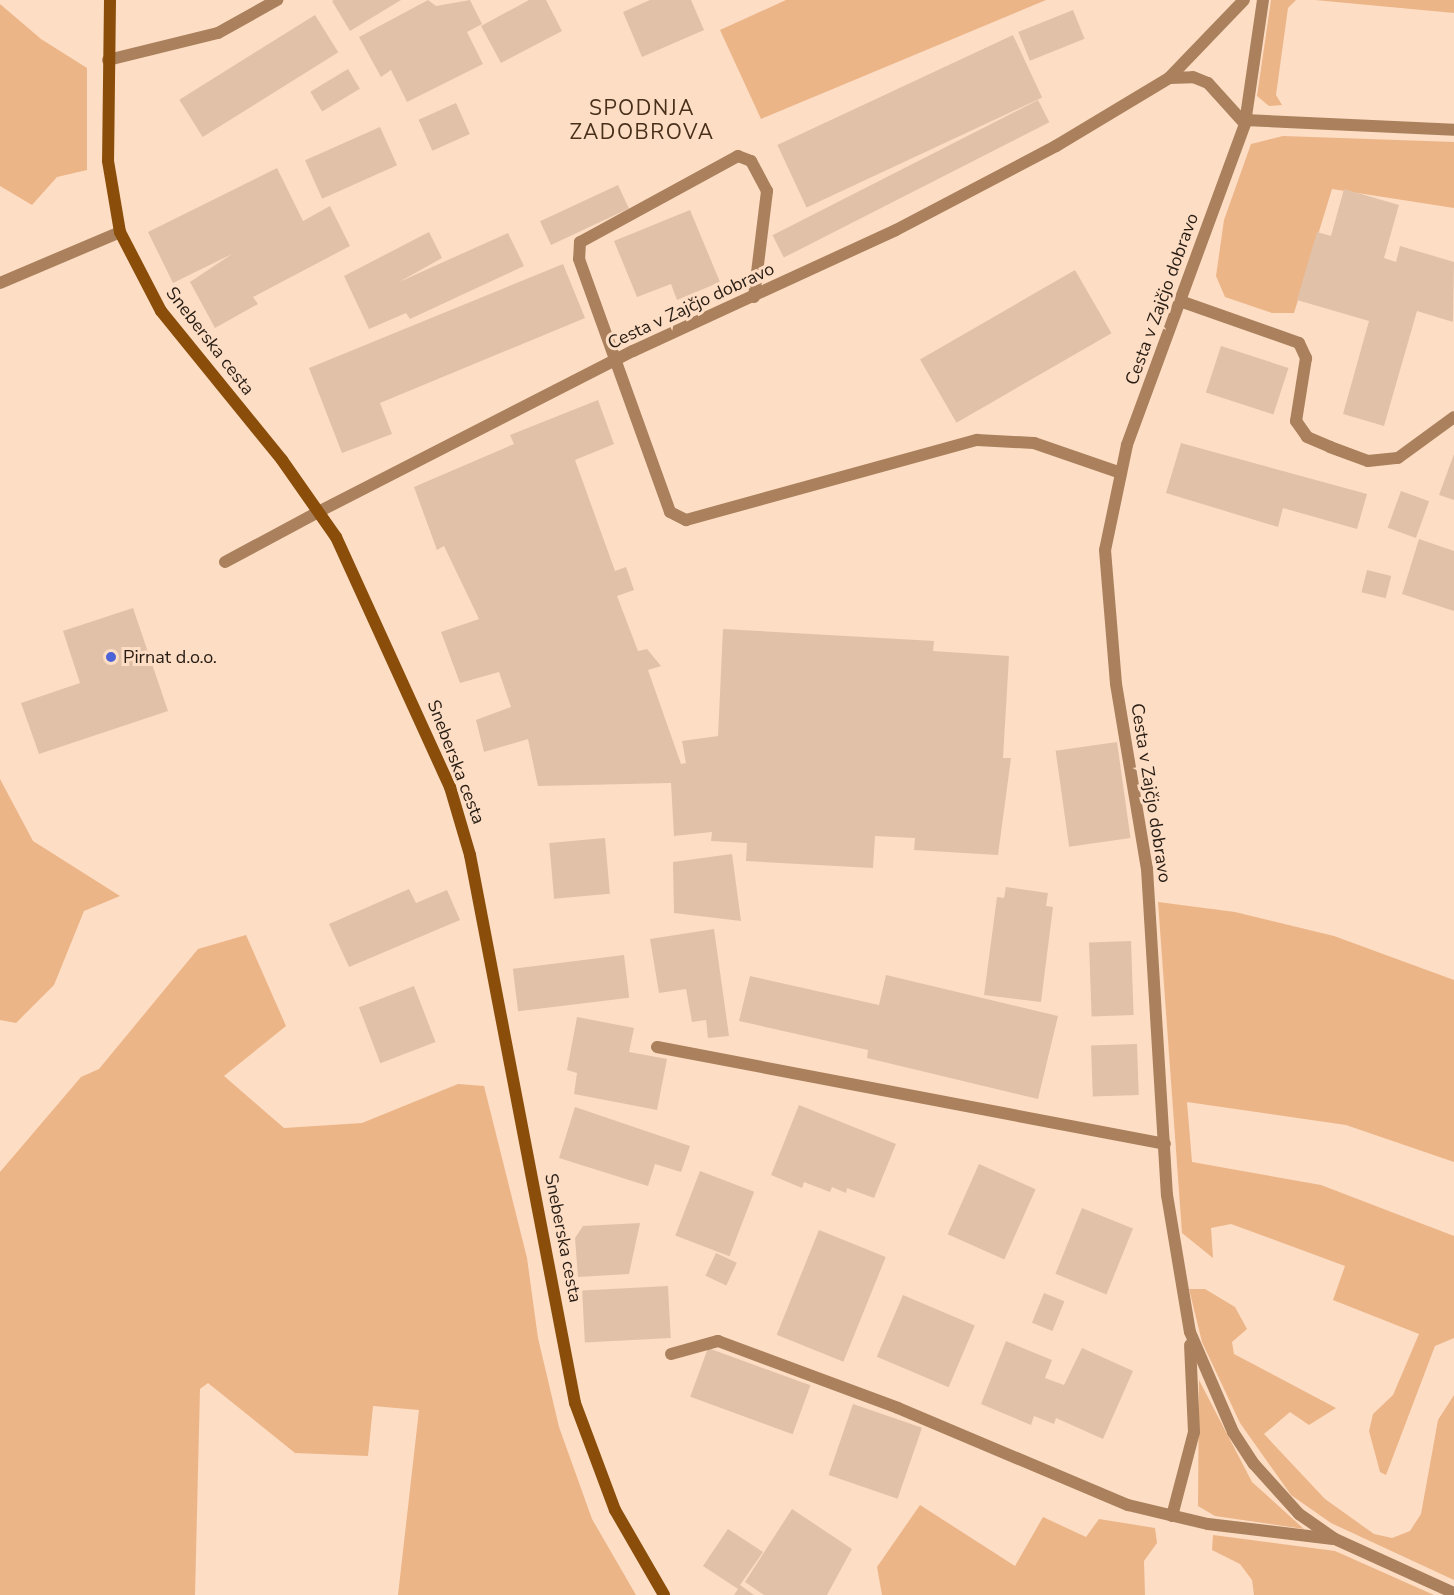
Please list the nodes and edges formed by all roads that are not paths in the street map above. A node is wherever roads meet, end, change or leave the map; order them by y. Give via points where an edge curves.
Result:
1 (110, 0) edge
2 (277, 0) edge
3 (1244, 0) edge
4 (1263, 0) edge
5 (108, 60) junction
6 (1169, 78) junction
7 (1245, 122) junction
8 (1454, 130) edge
9 (120, 232) junction
10 (0, 283) edge
11 (754, 297) junction
12 (1180, 301) junction
13 (617, 359) junction
14 (1454, 417) edge
15 (1121, 473) junction
16 (320, 511) junction
17 (225, 562) dead end
18 (657, 1047) dead end
19 (1165, 1144) junction
20 (1190, 1332) junction
21 (671, 1354) dead end
22 (1172, 1516) junction
23 (1335, 1539) junction
24 (1454, 1593) edge
25 (663, 1595) edge

1 - 5 street, Sneberska cesta
2 - 5 street via 218,33
3 - 6 street, Cesta v Zajčjo dobravo
4 - 7 street, Cesta v Zajčjo dobravo
5 - 9 street, Sneberska cesta via 108,162
6 - 7 street via 1193,77 1208,83
6 - 11 street, Cesta v Zajčjo dobravo via 1056,146
7 - 8 street
7 - 12 street, Cesta v Zajčjo dobravo
9 - 10 street
9 - 16 street, Sneberska cesta via 165,318
11 - 13 street, Cesta v Zajčjo dobravo
11 - 13 street via 767,191 751,161 738,156 580,242 579,258
12 - 14 street via 1299,343 1306,358 1296,420 1307,437 1330,447 1368,461 1398,458
12 - 15 street, Cesta v Zajčjo dobravo
13 - 15 street via 670,512 686,520 977,440 1034,443
13 - 16 street, Cesta v Zajčjo dobravo
15 - 19 street, Cesta v Zajčjo dobravo via 1106,550 1116,684 1147,869
16 - 17 street, Cesta v Zajčjo dobravo
16 - 25 street, Sneberska cesta via 365,591 450,787 470,855 575,1403 615,1510
18 - 19 street
19 - 20 street, Cesta v Zajčjo dobravo
20 - 22 street via 1194,1432
20 - 23 street, Cesta v Zajčjo dobravo via 1233,1432 1254,1464 1299,1514
21 - 22 street via 718,1341 746,1350 898,1408 1054,1476
22 - 23 street
23 - 24 street, Cesta v Zajčjo dobravo

